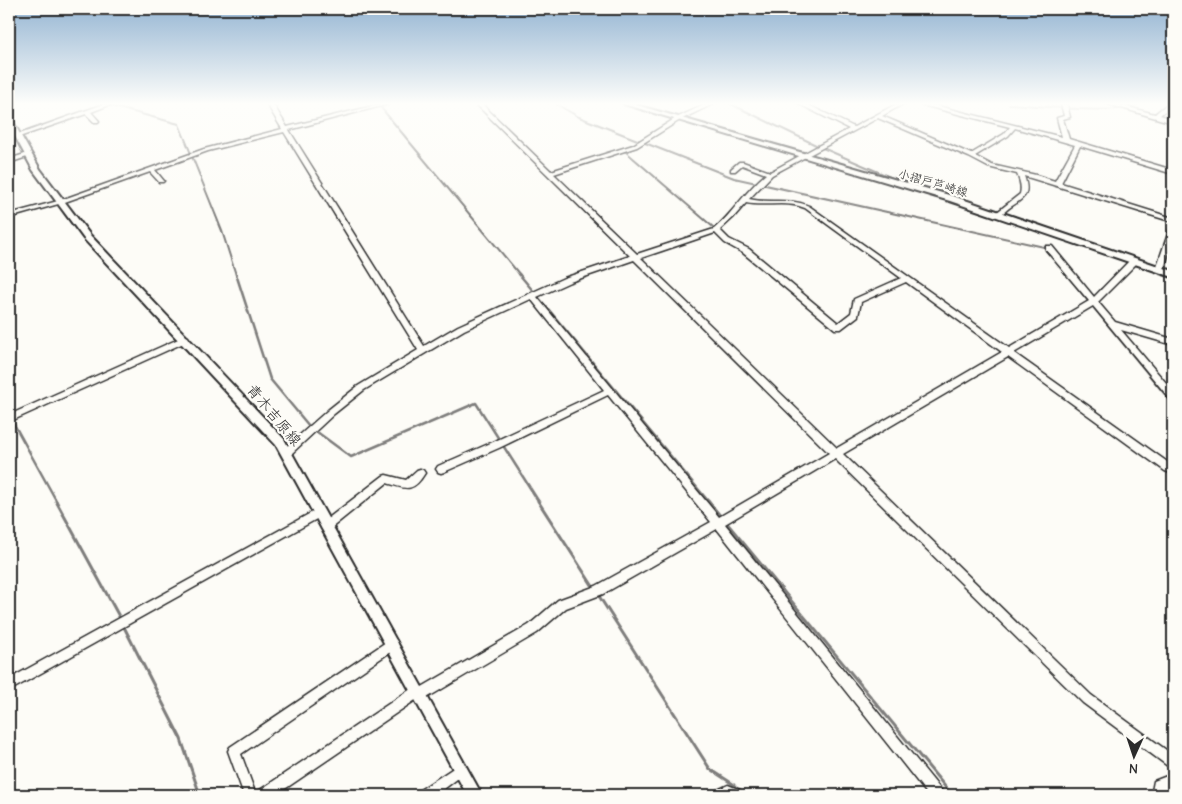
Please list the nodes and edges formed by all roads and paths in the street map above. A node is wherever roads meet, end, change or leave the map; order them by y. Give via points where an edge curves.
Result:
1 (20, 142) edge
2 (240, 142) edge
3 (294, 142) edge
4 (518, 142) edge
5 (643, 142) edge
6 (754, 142) edge
7 (830, 142) edge
8 (937, 142) edge
9 (995, 142) edge
10 (1073, 142) edge
11 (1079, 143) junction
12 (28, 155) junction
13 (803, 156) junction
14 (971, 156) junction
15 (9, 161) edge
16 (152, 170) junction
17 (733, 170) dead end
18 (1173, 172) edge
19 (551, 173) junction
20 (1020, 173) junction
21 (770, 174) junction
22 (162, 181) dead end
23 (1057, 184) junction
24 (743, 200) junction
25 (60, 202) junction
26 (998, 214) junction
27 (9, 216) edge
28 (1173, 220) edge
29 (1173, 228) edge
30 (716, 230) junction
31 (1049, 248) dead end
32 (635, 257) junction
33 (1134, 261) junction
34 (1160, 270) junction
35 (1173, 274) edge
36 (906, 279) junction
37 (532, 296) junction
38 (1094, 302) junction
39 (1112, 324) junction
40 (185, 339) junction
41 (1173, 342) edge
42 (423, 351) junction
43 (1008, 353) junction
44 (609, 391) junction
45 (1173, 398) edge
46 (9, 419) edge
47 (287, 452) junction
48 (836, 453) junction
49 (441, 469) dead end
50 (1173, 470) edge
51 (420, 473) dead end
52 (318, 513) junction
53 (718, 523) junction
54 (326, 526) junction
55 (392, 644) junction
56 (9, 685) edge
57 (419, 693) junction
58 (1173, 763) edge
59 (460, 769) junction
60 (1173, 782) edge
61 (250, 795) edge
62 (265, 795) edge
63 (426, 795) edge
64 (475, 795) edge
65 (722, 795) edge
66 (735, 795) edge
67 (936, 795) edge
68 (1160, 795) edge

1 - 12 main road, 青木吉原線
2 - 16 street
3 - 42 street
4 - 19 street
5 - 19 street
6 - 13 main road, 小摺戸芦崎線
7 - 13 street
8 - 14 street
9 - 14 street
10 - 11 street
11 - 18 street
11 - 23 street
12 - 15 street
12 - 25 main road, 青木吉原線
13 - 21 street
13 - 26 main road, 小摺戸芦崎線
14 - 20 street via 990,166
16 - 22 street
16 - 25 street
17 - 21 street via 741,163
19 - 32 street
20 - 23 street
20 - 26 street via 1025,185 1022,196
21 - 24 street
23 - 28 street
24 - 30 street
24 - 36 street via 798,202
25 - 27 street
25 - 40 main road, 青木吉原線 via 87,238
26 - 33 main road, 小摺戸芦崎線
29 - 34 street
30 - 32 street
30 - 36 street via 838,327 855,314 858,301
31 - 38 street
32 - 37 street via 567,280
32 - 48 street
33 - 34 main road, 小摺戸芦崎線
33 - 38 street
34 - 35 main road, 小摺戸芦崎線
36 - 43 street
37 - 42 street via 461,328
37 - 44 street
38 - 39 street
38 - 43 street
39 - 41 street
39 - 45 street
40 - 46 street
40 - 47 main road, 青木吉原線
42 - 47 street via 361,388
43 - 48 street
43 - 50 street
44 - 49 street
44 - 53 street
47 - 52 main road, 青木吉原線
48 - 53 street
48 - 58 street via 1087,699
51 - 54 street via 408,485 386,480
52 - 54 main road, 青木吉原線
52 - 56 street
53 - 57 street via 598,590 562,604 533,629
53 - 67 street
54 - 55 main road, 青木吉原線
55 - 57 main road, 青木吉原線
55 - 61 street via 234,751
57 - 59 main road, 青木吉原線
57 - 62 street
59 - 63 street
59 - 64 main road, 青木吉原線
60 - 68 street via 1159,786
65 - 66 street via 728,792

